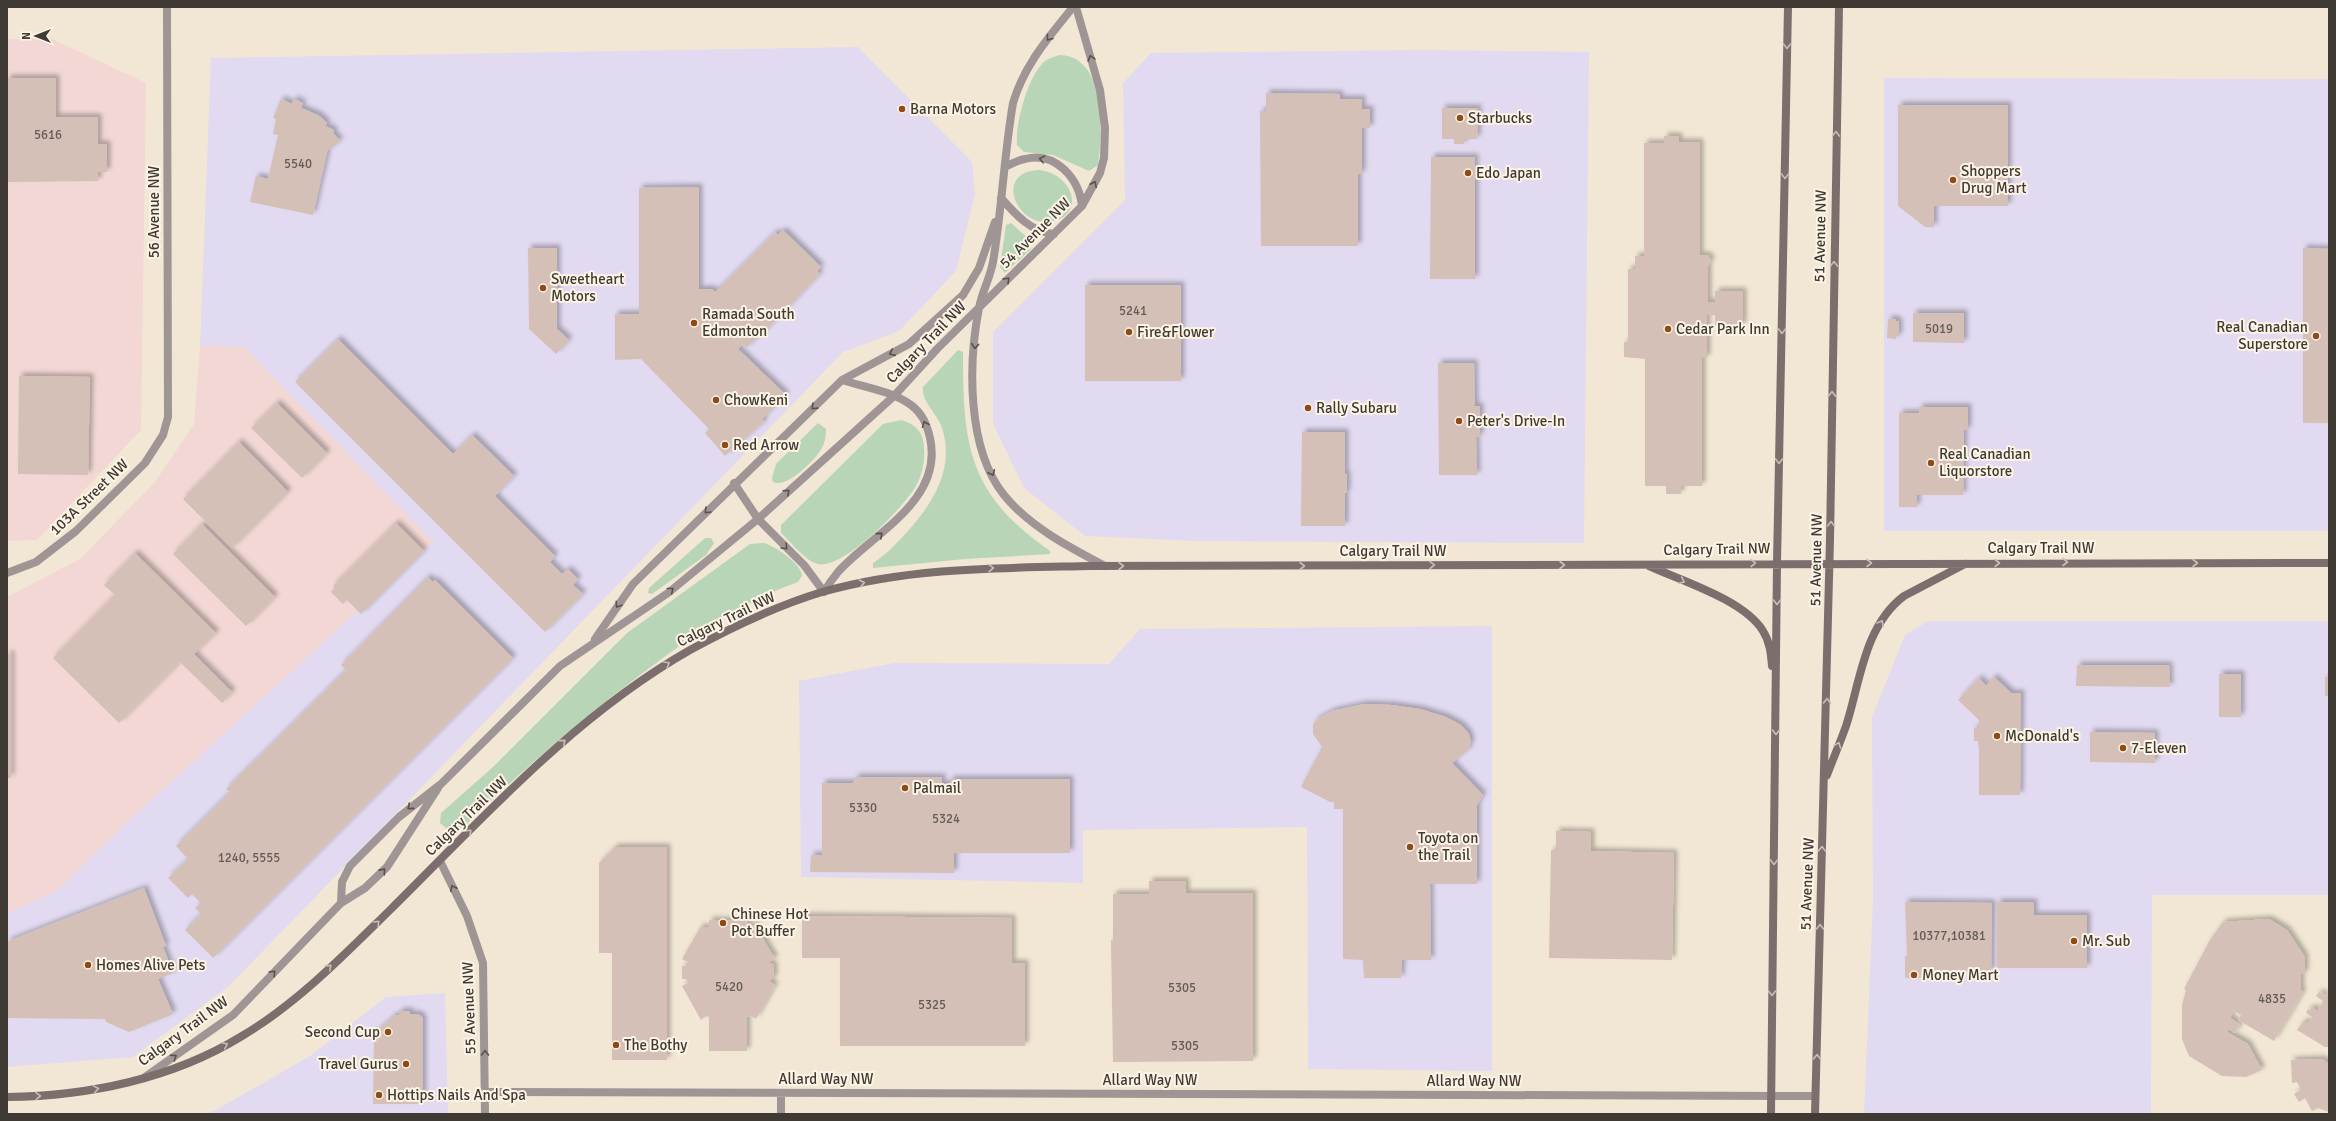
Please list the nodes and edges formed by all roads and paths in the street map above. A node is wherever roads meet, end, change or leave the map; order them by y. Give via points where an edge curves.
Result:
1 (167, 7) edge
2 (1075, 7) edge
3 (1788, 7) edge
4 (1839, 7) edge
5 (1004, 167) junction
6 (1001, 198) junction
7 (1082, 206) junction
8 (998, 216) junction
9 (1054, 234) junction
10 (979, 307) junction
11 (842, 380) junction
12 (894, 396) junction
13 (168, 417) joint
14 (734, 483) junction
15 (758, 519) junction
16 (1777, 562) junction
17 (2329, 562) edge
18 (1830, 563) junction
19 (1967, 563) junction
20 (1646, 564) junction
21 (1105, 566) junction
22 (7, 572) edge
23 (824, 592) junction
24 (592, 643) junction
25 (1776, 693) junction
26 (1825, 782) junction
27 (441, 784) junction
28 (440, 861) junction
29 (341, 903) junction
30 (142, 1079) junction
31 (485, 1092) junction
32 (781, 1093) junction
33 (1771, 1096) junction
34 (1815, 1096) junction
35 (7, 1097) edge
36 (485, 1114) edge
37 (781, 1114) edge
38 (1771, 1114) edge
39 (1815, 1114) edge

1 - 13 street, 56 Avenue NW
2 -> 5 street, Calgary Trail NW via 1033,58 1018,85
7 -> 2 street, 54 Avenue NW via 1100,172 1104,158 1105,128 1100,90
3 -> 16 main road
18 -> 4 main road, 51 Avenue NW
5 - 6 street, Calgary Trail NW
7 -> 5 street via 1080,193 1070,174 1053,162 1035,157
6 - 8 street, Calgary Trail NW
6 - 9 street via 1013,213 1029,225 1046,234
7 - 9 street, 54 Avenue NW
8 - 10 street, Calgary Trail NW via 990,278
8 -> 11 street, Calgary Trail NW via 979,268 963,295 909,344
10 -> 9 street, 54 Avenue NW
10 - 12 street, Calgary Trail NW
10 -> 21 street, Calgary Trail NW via 974,360 974,409 976,430 993,476 1003,494 1033,523 1075,551
11 - 12 street, Calgary Trail NW
11 -> 14 street, Calgary Trail NW
15 -> 12 street, Calgary Trail NW
23 -> 12 street, Calgary Trail NW via 838,572 905,511 929,472 932,449 927,424 911,405
13 - 22 street, 103A Street NW via 163,435 144,463 76,531 36,562
14 - 15 street
14 -> 24 street, Calgary Trail NW via 633,584
15 -> 23 street via 804,565
24 -> 15 street, Calgary Trail NW via 668,593
16 - 18 main road, Calgary Trail NW
20 -> 16 main road, Calgary Trail NW
16 -> 25 main road
19 -> 17 main road, Calgary Trail NW
18 -> 19 main road, Calgary Trail NW
26 -> 18 main road, 51 Avenue NW
26 -> 19 main road via 1846,725 1860,672 1882,621 1896,602 1904,596
21 -> 20 main road, Calgary Trail NW
20 -> 25 main road via 1727,600 1749,615 1763,632 1769,645
23 -> 21 main road, Calgary Trail NW via 879,579 945,571
28 -> 23 main road, Calgary Trail NW via 549,754 625,692 722,634 772,610
24 - 27 street, Calgary Trail NW via 560,666
25 -> 33 main road
34 -> 26 main road, 51 Avenue NW
29 -> 27 street, Calgary Trail NW via 365,888 387,867
27 -> 29 street, Calgary Trail NW via 399,817 350,866 342,882
30 -> 28 main road, Calgary Trail NW via 179,1067 224,1046 266,1020 349,950
31 -> 28 street, 55 Avenue NW via 483,964 467,916
30 -> 29 street, Calgary Trail NW via 233,1015
35 -> 30 main road, Calgary Trail NW via 60,1094
31 - 32 street, Allard Way NW
31 - 36 street, 55 Avenue NW
32 - 33 street, Allard Way NW
32 - 37 street
33 - 34 street, Allard Way NW
33 - 38 main road
34 - 39 main road, 51 Avenue NW

